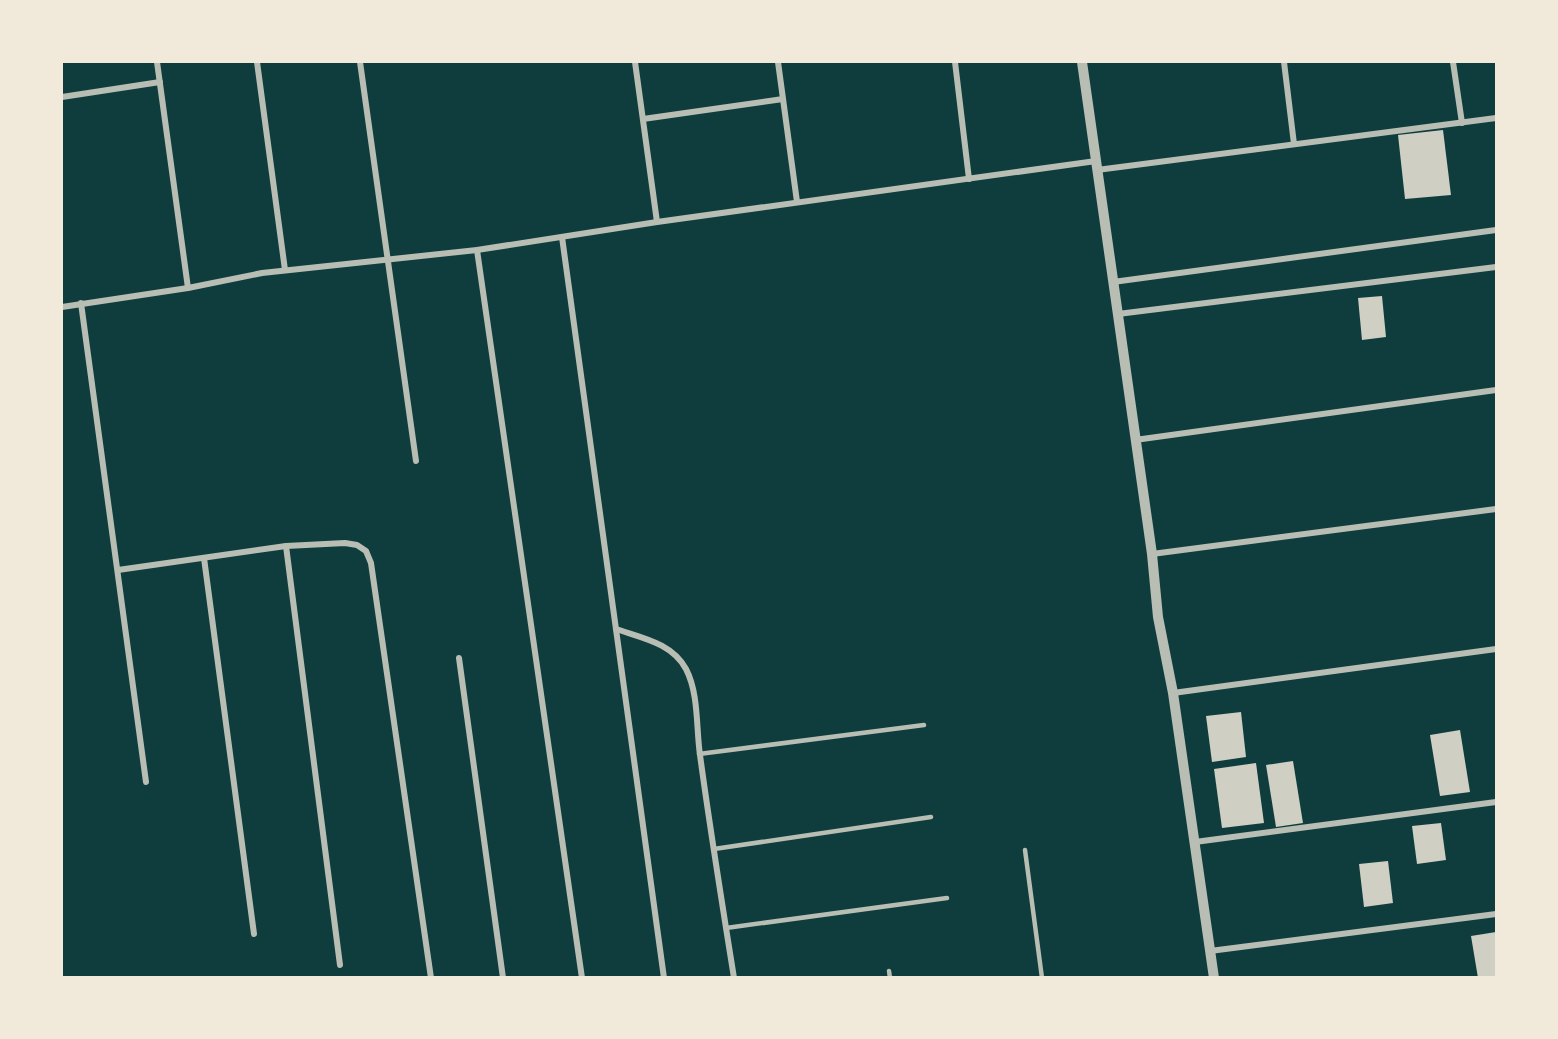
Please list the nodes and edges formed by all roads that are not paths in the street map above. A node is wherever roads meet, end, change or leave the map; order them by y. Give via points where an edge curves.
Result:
1 (157, 62) edge
2 (257, 62) edge
3 (360, 62) edge
4 (635, 62) edge
5 (778, 62) edge
6 (955, 62) edge
7 (1082, 62) edge
8 (1284, 62) edge
9 (1454, 62) edge
10 (160, 82) junction
11 (62, 97) edge
12 (783, 99) junction
13 (1497, 118) edge
14 (643, 119) junction
15 (1462, 123) junction
16 (1293, 144) junction
17 (1097, 165) junction
18 (969, 178) junction
19 (797, 202) junction
20 (657, 222) junction
21 (1497, 230) edge
22 (562, 237) junction
23 (477, 250) junction
24 (388, 260) junction
25 (1497, 267) edge
26 (285, 270) junction
27 (1113, 282) junction
28 (188, 288) junction
29 (81, 303) junction
30 (62, 307) edge
31 (1118, 314) junction
32 (1497, 390) edge
33 (1135, 440) junction
34 (416, 461) dead end
35 (1497, 508) edge
36 (286, 546) junction
37 (1152, 554) junction
38 (204, 558) junction
39 (118, 570) junction
40 (616, 629) junction
41 (1497, 649) edge
42 (459, 658) dead end
43 (1173, 693) junction
44 (924, 725) dead end
45 (699, 754) junction
46 (146, 782) dead end
47 (1497, 802) edge
48 (931, 817) dead end
49 (1195, 842) junction
50 (714, 849) junction
51 (1025, 850) dead end
52 (947, 898) dead end
53 (1497, 914) edge
54 (726, 928) junction
55 (254, 934) dead end
56 (1210, 951) junction
57 (340, 965) dead end
58 (888, 971) dead end
59 (431, 978) edge
60 (503, 978) edge
61 (582, 978) edge
62 (664, 978) edge
63 (734, 978) edge
64 (890, 978) edge
65 (1042, 978) edge
66 (1214, 978) edge

1 - 10 street
2 - 26 street
3 - 24 street
4 - 14 street
5 - 12 street
6 - 18 street
7 - 17 street
8 - 16 street
9 - 15 street
10 - 11 street
10 - 28 street
12 - 14 street
12 - 19 street
13 - 15 street
14 - 20 street
15 - 16 street
16 - 17 street
17 - 18 street
17 - 27 street
18 - 19 street
19 - 20 street
20 - 22 street
21 - 27 street
22 - 23 street
22 - 40 street
23 - 24 street
23 - 61 street
24 - 26 street
24 - 34 street
25 - 31 street
26 - 28 street
27 - 31 street
28 - 29 street
29 - 30 street
29 - 39 street
31 - 33 street
32 - 33 street
33 - 37 street
35 - 37 street
36 - 38 street
36 - 57 street
36 - 59 street via 357,545 366,551 371,563
37 - 43 street via 1158,617
38 - 39 street
38 - 55 street
39 - 46 street
40 - 45 street via 664,646 686,670 693,692
40 - 62 street
41 - 43 street
42 - 60 street
43 - 49 street
44 - 45 lane
45 - 50 street
47 - 49 street
48 - 50 lane
49 - 56 street
50 - 54 street
51 - 65 lane
52 - 54 lane
53 - 56 street
54 - 63 street
56 - 66 street
58 - 64 lane

